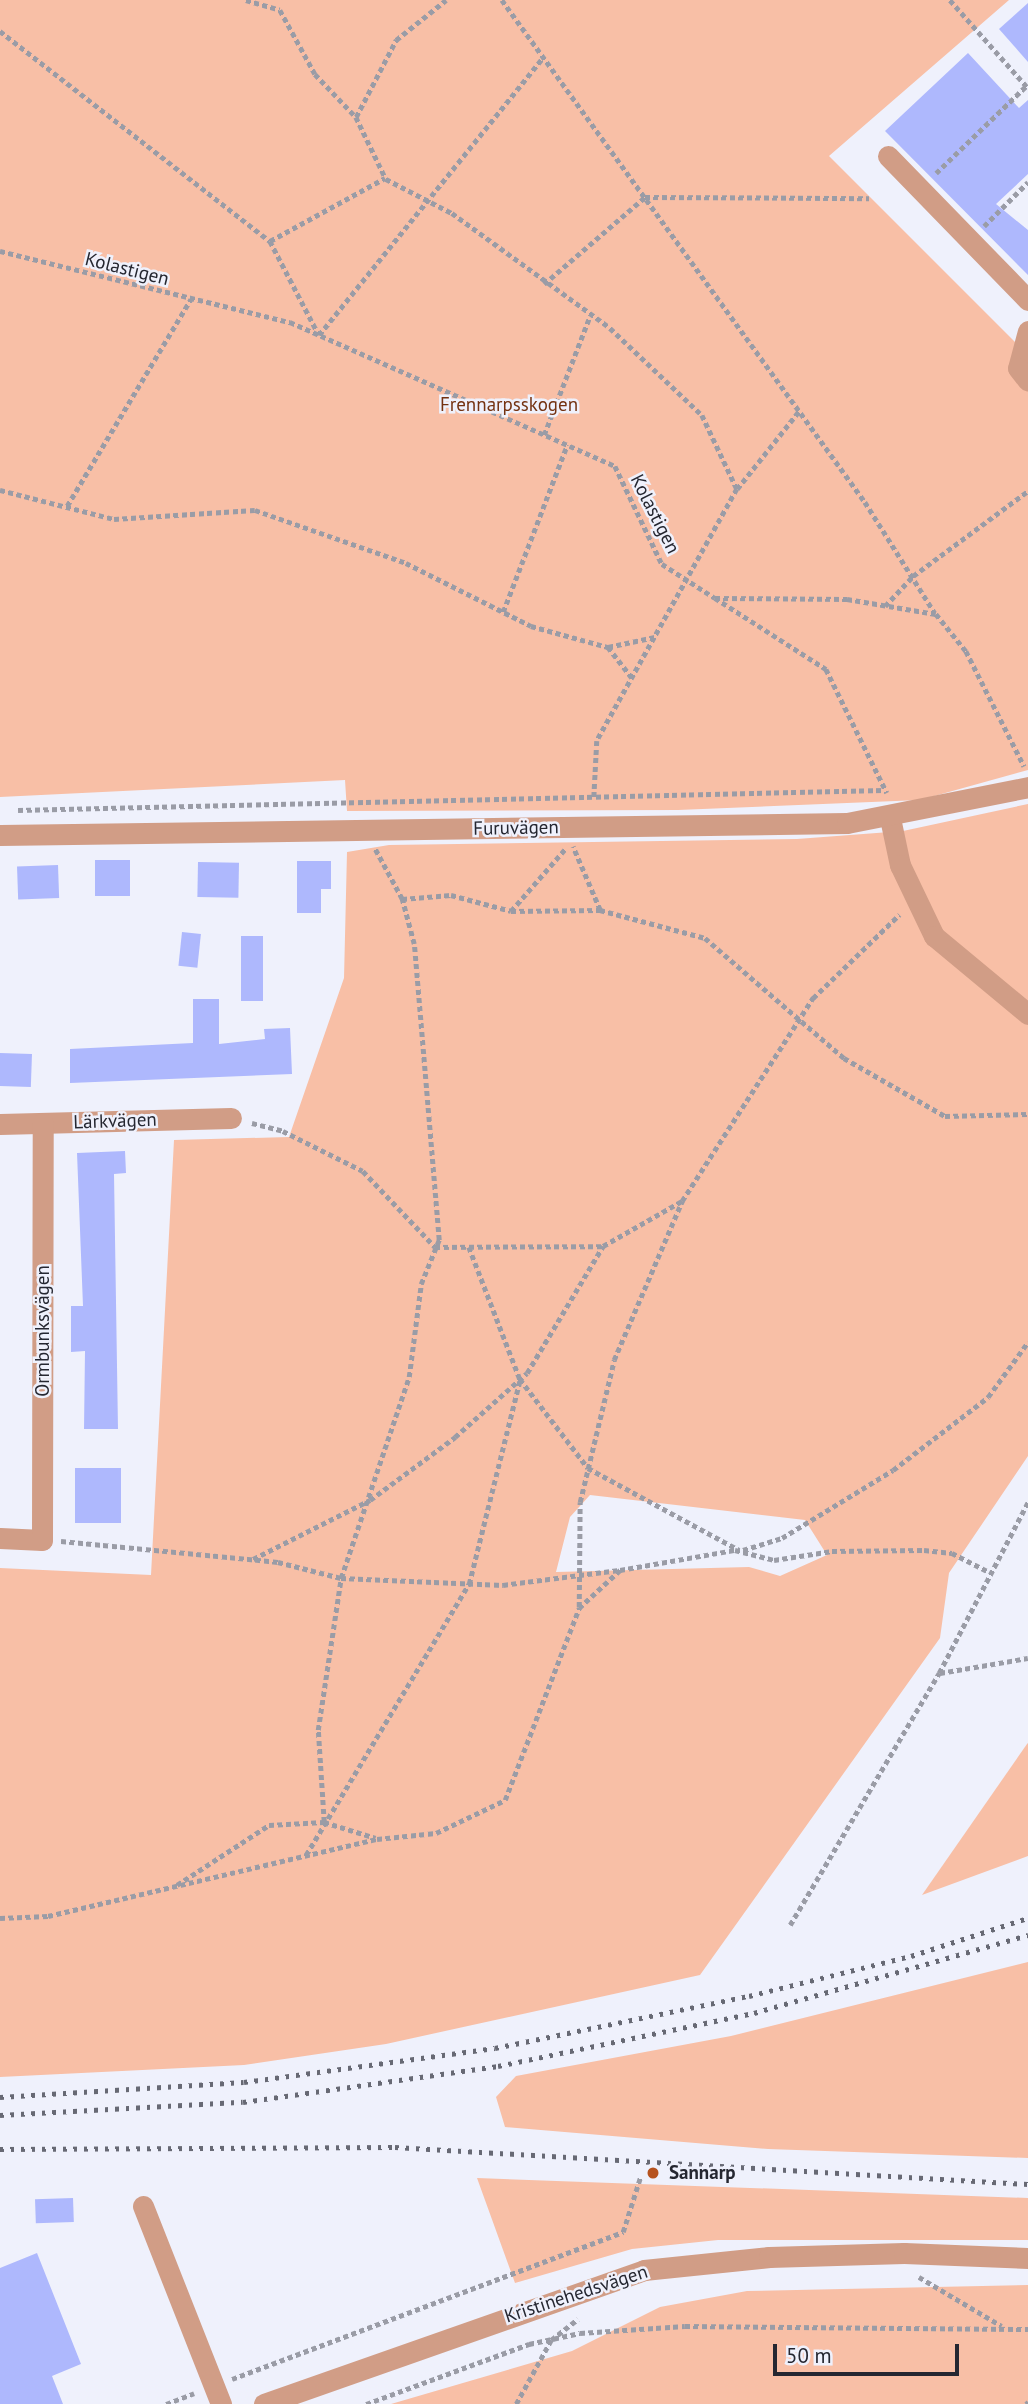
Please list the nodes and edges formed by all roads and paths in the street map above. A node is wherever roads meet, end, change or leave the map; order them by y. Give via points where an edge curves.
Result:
1 (246, 0) edge
2 (446, 0) edge
3 (502, 0) edge
4 (953, 1) edge
5 (0, 31) edge
6 (543, 57) junction
7 (1027, 87) edge
8 (356, 117) junction
9 (888, 156) dead end
10 (385, 178) junction
11 (1028, 182) edge
12 (920, 189) junction
13 (645, 197) junction
14 (869, 198) dead end
15 (426, 200) junction
16 (270, 241) junction
17 (970, 241) junction
18 (0, 251) edge
19 (544, 284) junction
20 (191, 299) junction
21 (1028, 300) edge
22 (590, 316) junction
23 (1028, 331) edge
24 (319, 335) junction
25 (1028, 381) edge
26 (799, 411) junction
27 (544, 435) junction
28 (567, 445) junction
29 (737, 489) junction
30 (0, 490) edge
31 (1028, 491) edge
32 (67, 506) junction
33 (913, 576) junction
34 (686, 579) junction
35 (715, 597) junction
36 (885, 606) junction
37 (503, 612) junction
38 (936, 614) junction
39 (655, 637) junction
40 (608, 648) junction
41 (632, 678) junction
42 (1022, 764) dead end
43 (1028, 787) edge
44 (887, 790) junction
45 (594, 797) junction
46 (12, 810) dead end
47 (890, 818) junction
48 (0, 835) edge
49 (373, 843) dead end
50 (402, 899) junction
51 (915, 900) junction
52 (600, 910) junction
53 (511, 911) junction
54 (1028, 1014) edge
55 (799, 1020) junction
56 (1028, 1114) edge
57 (231, 1118) joint
58 (43, 1123) junction
59 (0, 1124) edge
60 (682, 1201) junction
61 (603, 1245) junction
62 (435, 1247) junction
63 (470, 1247) junction
64 (1028, 1342) edge
65 (520, 1379) junction
66 (589, 1468) junction
67 (370, 1500) junction
68 (1028, 1502) edge
69 (0, 1538) edge
70 (42, 1539) junction
71 (738, 1550) junction
72 (253, 1559) junction
73 (620, 1570) junction
74 (987, 1571) junction
75 (576, 1574) junction
76 (341, 1578) junction
77 (469, 1584) junction
78 (579, 1608) junction
79 (1028, 1658) edge
80 (939, 1674) junction
81 (324, 1822) junction
82 (377, 1839) junction
83 (306, 1856) junction
84 (177, 1885) junction
85 (0, 1918) edge
86 (790, 1925) dead end
87 (640, 2178) dead end
88 (143, 2206) dead end
89 (1028, 2258) edge
90 (915, 2275) dead end
91 (589, 2312) dead end
92 (1003, 2326) junction
93 (1028, 2329) edge
94 (551, 2340) junction
95 (217, 2395) edge
96 (166, 2404) edge
97 (264, 2404) edge
98 (366, 2404) edge
99 (516, 2404) edge

1 - 8 path via 280,10 315,74
2 - 8 path via 396,40
3 - 6 path
4 - 7 path
5 - 16 path
6 - 13 path
6 - 15 path
7 - 12 path
8 - 10 path
9 - 12 street
10 - 15 path
10 - 16 path
11 - 17 path
12 - 17 street
13 - 14 path
13 - 19 path
13 - 26 path
15 - 19 path
15 - 24 path
16 - 24 path
17 - 21 street
18 - 20 path, Kolastigen
19 - 22 path
20 - 24 path, Kolastigen
20 - 32 path
22 - 27 path
22 - 29 path via 702,415
23 - 25 street via 1017,368
24 - 27 path, Kolastigen
26 - 29 path
26 - 33 path
27 - 28 path, Kolastigen
28 - 34 path, Kolastigen via 615,466 662,564
28 - 37 path
29 - 34 path
30 - 32 path
31 - 33 path
32 - 37 path via 114,519 255,510 406,563
33 - 36 path
33 - 38 path
34 - 35 path, Kolastigen
34 - 39 path
35 - 36 path via 751,593
35 - 44 path, Kolastigen via 826,669
36 - 38 path
37 - 40 path
38 - 42 path via 966,651
39 - 40 path
39 - 41 path
40 - 41 path
41 - 45 path via 597,741
43 - 47 street, Furuvägen
44 - 45 path
44 - 47 path
45 - 46 path
47 - 48 street, Furuvägen
47 - 51 street
49 - 50 path
50 - 53 path via 452,895
50 - 62 path via 423,1026
51 - 54 street via 934,936
51 - 55 path via 813,998
52 - 53 path
52 - 53 path via 571,843
52 - 55 path via 705,938
55 - 56 path via 844,1058 945,1116
55 - 60 path
57 - 58 street, Lärkvägen
57 - 62 path via 283,1130 363,1171
58 - 59 street, Lärkvägen
58 - 70 street, Ormbunksvägen
60 - 61 path
60 - 66 path via 614,1360
61 - 63 path
61 - 65 path
62 - 63 path
62 - 67 path via 421,1284 409,1377
63 - 65 path
64 - 71 path via 988,1397 893,1470 782,1538
65 - 66 path
65 - 67 path
65 - 77 path
66 - 71 path
66 - 75 path
67 - 72 path
67 - 76 path
68 - 74 path
69 - 70 street
70 - 72 path
71 - 73 path
71 - 74 path via 775,1560 832,1551 924,1550 952,1553
72 - 76 path
73 - 75 path
73 - 78 path
74 - 80 path
75 - 77 path
75 - 78 path
76 - 77 path
76 - 81 path via 318,1730
77 - 81 path
78 - 82 path via 505,1800 436,1833
79 - 80 path
80 - 86 path
81 - 82 path
81 - 83 path
81 - 84 path via 269,1825
82 - 83 path
83 - 84 path
84 - 85 path via 48,1916
87 - 95 path via 623,2232
88 - 95 street
89 - 97 street, Kristinehedsvägen via 796,2256 644,2270
90 - 92 path
91 - 94 path
92 - 93 path
92 - 94 path via 685,2326
94 - 98 path
94 - 99 path
95 - 96 path

